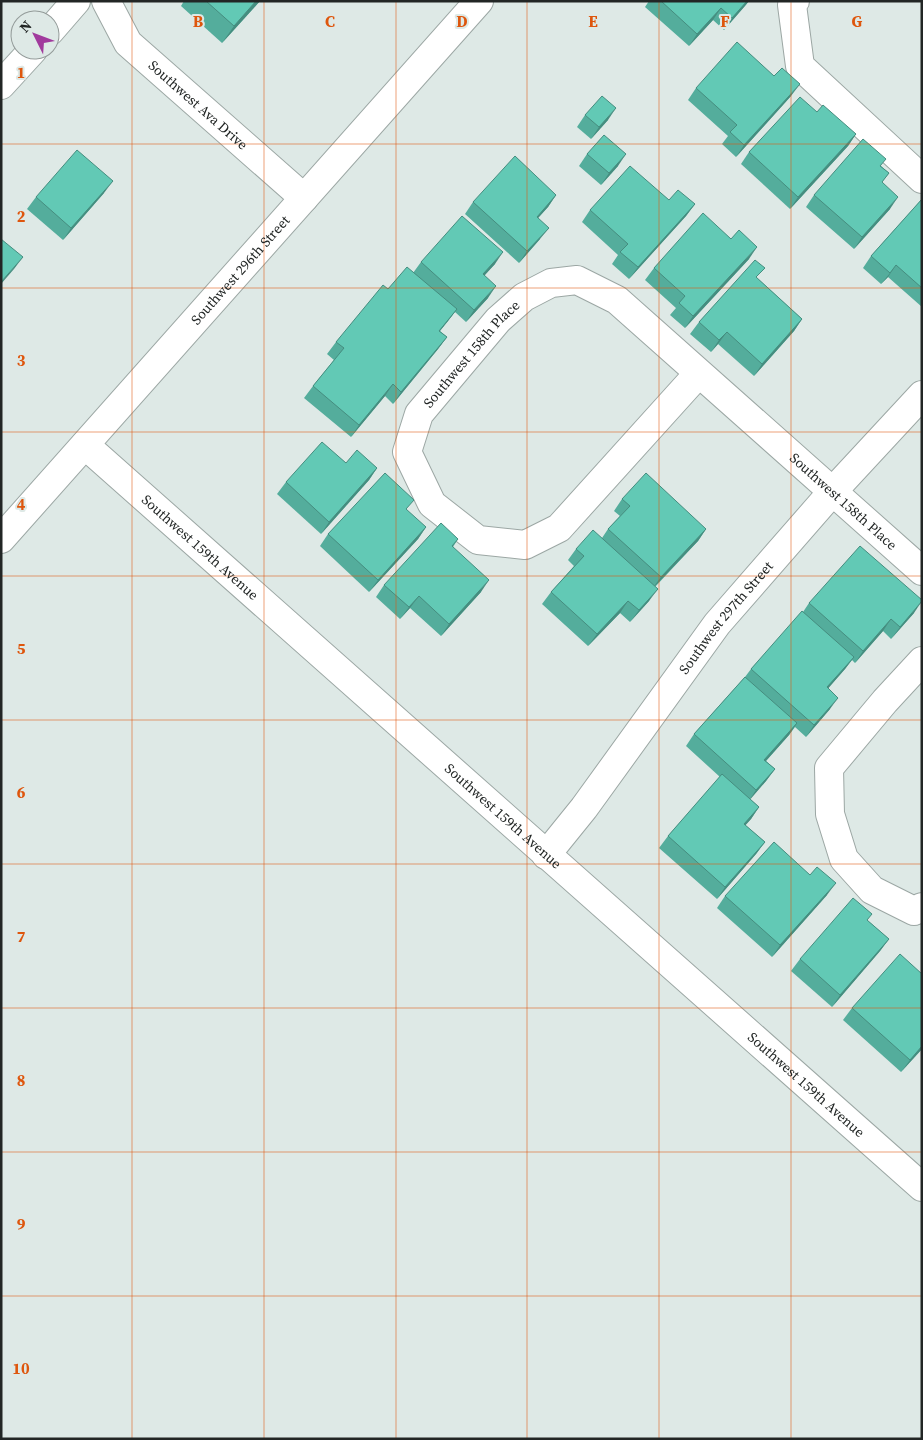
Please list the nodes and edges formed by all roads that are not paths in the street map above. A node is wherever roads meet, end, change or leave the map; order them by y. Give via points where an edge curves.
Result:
1 (76, 1) edge
2 (106, 1) edge
3 (479, 1) edge
4 (795, 1) edge
5 (60, 19) edge
6 (24, 60) edge
7 (1, 85) edge
8 (922, 179) edge
9 (304, 198) junction
10 (700, 373) junction
11 (922, 395) edge
12 (85, 445) junction
13 (834, 491) junction
14 (1, 539) edge
15 (922, 571) edge
16 (922, 661) edge
17 (546, 855) junction
18 (922, 908) edge
19 (922, 1187) edge

1 - 5 street
2 - 9 street, Southwest Ava Drive via 128,43
3 - 9 street, Southwest 296th Street
4 - 8 street via 792,5 800,66
6 - 7 street
9 - 12 street, Southwest 296th Street
10 - 10 street, Southwest 158th Place via 558,528 525,545 478,540 470,534 432,504 407,452 419,414 498,320 524,297 551,283 577,280 617,300
10 - 13 street, Southwest 158th Place
11 - 13 street, Southwest 297th Street
12 - 14 street, Southwest 296th Street
12 - 17 street, Southwest 159th Avenue
13 - 15 street, Southwest 158th Place
13 - 17 street, Southwest 297th Street via 717,624 584,808
16 - 18 street via 829,768 830,814 844,859 872,890 914,910
17 - 19 street, Southwest 159th Avenue

